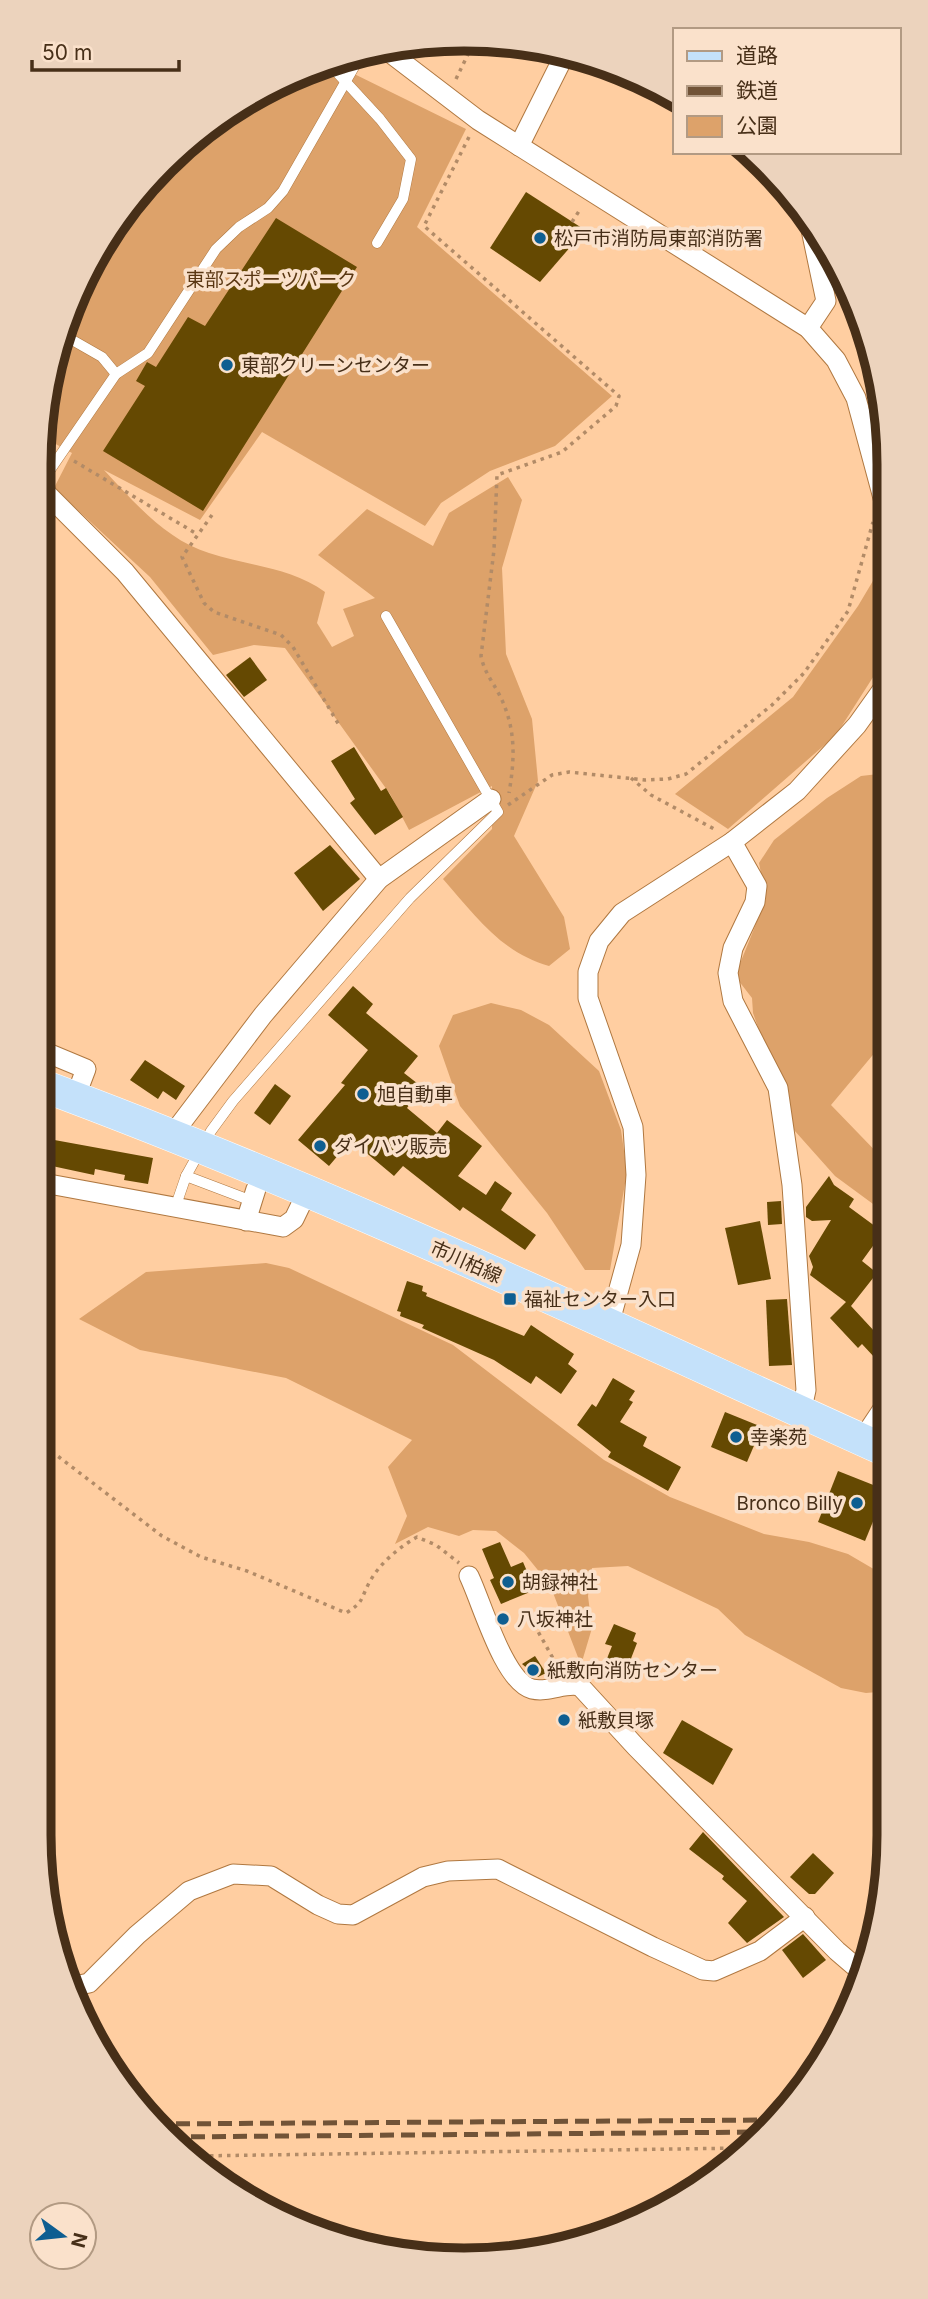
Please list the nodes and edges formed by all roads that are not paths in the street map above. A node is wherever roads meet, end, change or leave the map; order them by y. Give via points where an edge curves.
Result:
1 (395, 57) edge
2 (561, 63) edge
3 (355, 66) edge
4 (336, 71) edge
5 (346, 82) junction
6 (519, 146) junction
7 (813, 242) edge
8 (377, 243) dead end
9 (808, 328) junction
10 (71, 339) edge
11 (116, 374) junction
12 (51, 468) edge
13 (51, 497) edge
14 (877, 504) edge
15 (386, 616) dead end
16 (877, 697) edge
17 (499, 805) junction
18 (732, 842) junction
19 (379, 879) junction
20 (51, 1054) edge
21 (51, 1089) edge
22 (75, 1098) junction
23 (172, 1135) junction
24 (186, 1176) junction
25 (51, 1185) edge
26 (307, 1192) junction
27 (254, 1195) joint
28 (175, 1209) junction
29 (246, 1221) junction
30 (609, 1325) junction
31 (801, 1413) junction
32 (875, 1446) edge
33 (469, 1576) road end
34 (805, 1917) junction
35 (855, 1968) edge
36 (80, 1987) edge

1 - 6 street
2 - 6 street
3 - 5 lane
4 - 5 lane
5 - 8 lane via 411,159 403,199
5 - 11 lane via 284,191 216,249 148,353
6 - 9 street
7 - 9 street via 826,301
9 - 14 street via 836,360 856,398
10 - 11 lane via 102,357
11 - 12 lane
13 - 19 street via 125,572
15 - 17 lane
16 - 18 street via 797,791
17 - 19 street
17 - 24 lane via 410,898 233,1101
18 - 30 street via 622,913 599,941 588,972 588,998 633,1127 636,1175 631,1245
18 - 31 street via 757,886 728,973 733,1001 778,1088 792,1185 806,1390
19 - 23 street via 263,1015
20 - 22 street via 86,1069
21 - 22 main road, 市川柏線
22 - 23 main road, 市川柏線
23 - 26 main road, 市川柏線
24 - 27 lane
24 - 28 lane
25 - 28 street
26 - 29 street via 290,1225
26 - 30 main road, 市川柏線
27 - 29 street
28 - 29 street
30 - 31 main road, 市川柏線
31 - 32 main road, 市川柏線
33 - 34 street via 500,1655 519,1684 544,1692 580,1686
34 - 35 street
34 - 36 street via 760,1951 714,1971 653,1947 498,1870 448,1871 423,1877 353,1915 318,1906 271,1875 233,1874 190,1891

